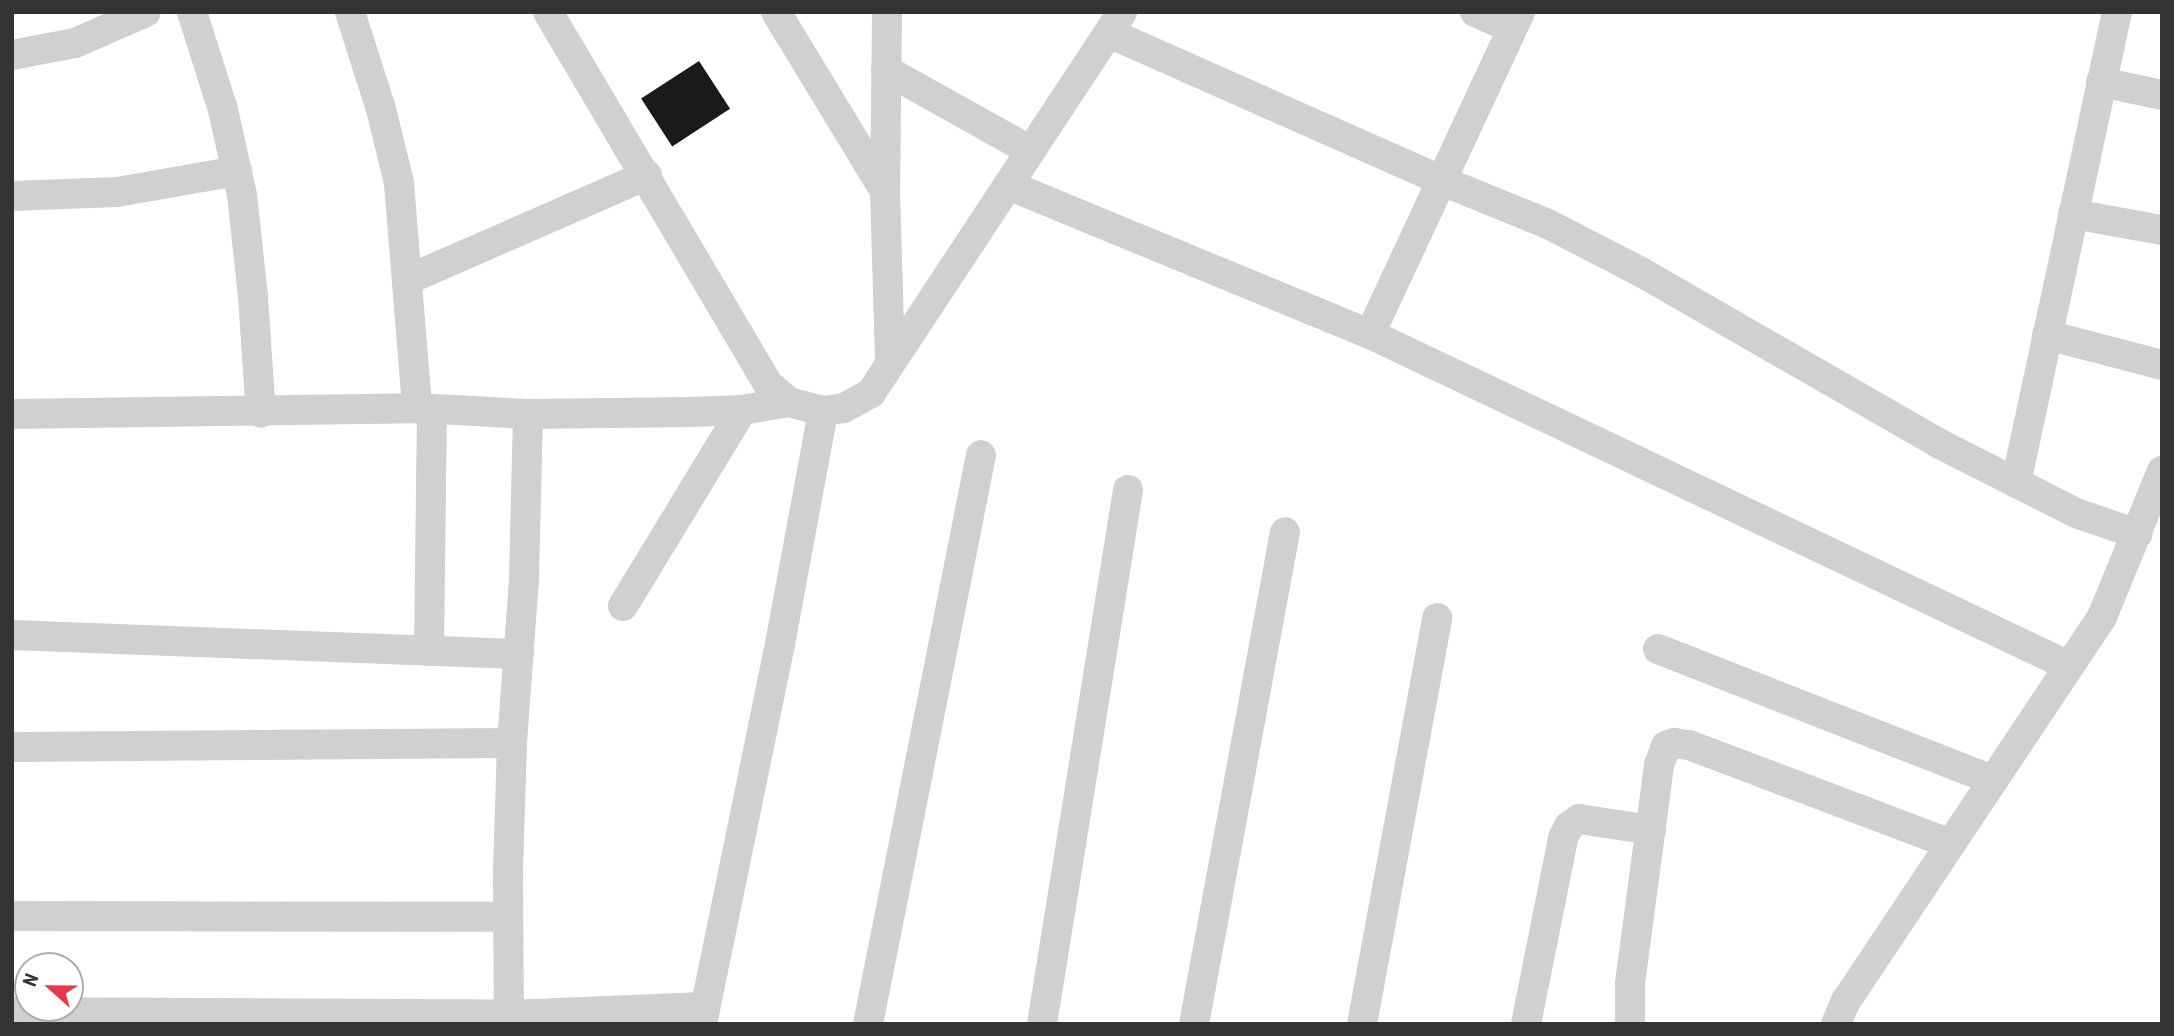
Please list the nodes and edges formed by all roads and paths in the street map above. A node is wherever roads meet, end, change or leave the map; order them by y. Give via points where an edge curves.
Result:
1 (146, 12) edge
2 (192, 12) edge
3 (349, 12) edge
4 (548, 12) edge
5 (776, 12) edge
6 (887, 12) edge
7 (1475, 12) edge
8 (2117, 12) edge
9 (1516, 20) edge
10 (1116, 22) edge
11 (12, 55) edge
12 (886, 70) junction
13 (2101, 82) junction
14 (2162, 95) edge
15 (1031, 151) junction
16 (237, 171) junction
17 (647, 175) junction
18 (1440, 180) junction
19 (1008, 185) junction
20 (885, 191) junction
21 (12, 196) edge
22 (2073, 214) junction
23 (2162, 230) edge
24 (407, 280) junction
25 (1370, 334) junction
26 (2047, 335) junction
27 (890, 362) junction
28 (2162, 365) edge
29 (789, 402) junction
30 (425, 409) junction
31 (742, 410) junction
32 (823, 411) junction
33 (261, 413) junction
34 (12, 414) edge
35 (528, 414) junction
36 (981, 455) dead end
37 (2162, 471) edge
38 (2016, 484) junction
39 (1128, 490) dead end
40 (1285, 532) dead end
41 (2137, 534) junction
42 (623, 606) dead end
43 (1437, 618) dead end
44 (12, 635) edge
45 (1658, 649) dead end
46 (429, 651) junction
47 (519, 654) junction
48 (2069, 666) junction
49 (512, 743) junction
50 (12, 747) edge
51 (1993, 780) junction
52 (1651, 830) junction
53 (1951, 844) junction
54 (12, 916) edge
55 (508, 917) junction
56 (12, 1012) edge
57 (702, 1016) edge
58 (509, 1019) edge
59 (868, 1024) edge
60 (1042, 1024) edge
61 (1194, 1024) edge
62 (1362, 1024) edge
63 (1526, 1024) edge
64 (1630, 1024) edge
65 (1836, 1024) edge

1 - 11 street via 75,43
2 - 16 street
3 - 24 street via 377,95 399,183
4 - 17 street
5 - 20 street
6 - 12 street
7 - 9 street
8 - 13 street
9 - 18 street
10 - 15 street
10 - 18 street
12 - 15 street
12 - 20 street
13 - 14 street
13 - 22 street
15 - 19 street
16 - 21 street via 117,192
16 - 33 street
17 - 24 street
17 - 29 street via 769,385
18 - 25 street
18 - 38 street via 1548,224 1641,272
19 - 25 street
19 - 27 street
20 - 27 street
22 - 23 street
22 - 26 street
24 - 30 street
25 - 48 street
26 - 28 street
26 - 38 street
27 - 32 street via 871,393 844,408
29 - 31 street
29 - 32 street
30 - 33 street
30 - 35 street
30 - 46 street
31 - 35 street
31 - 42 street
32 - 57 street via 780,644
33 - 34 street
35 - 47 street
36 - 59 street
37 - 41 street
38 - 41 street via 2076,513
39 - 60 street
40 - 61 street
41 - 48 street via 2102,617
43 - 62 street
44 - 46 street
45 - 51 street
46 - 47 street
47 - 49 street
48 - 51 street
49 - 50 street
49 - 55 street
51 - 53 street
52 - 53 street via 1662,752 1674,743 1689,744
52 - 63 street via 1579,819 1569,826
52 - 64 street via 1630,983
53 - 65 street via 1846,1001
54 - 55 street
55 - 58 street
56 - 58 street
57 - 58 street

